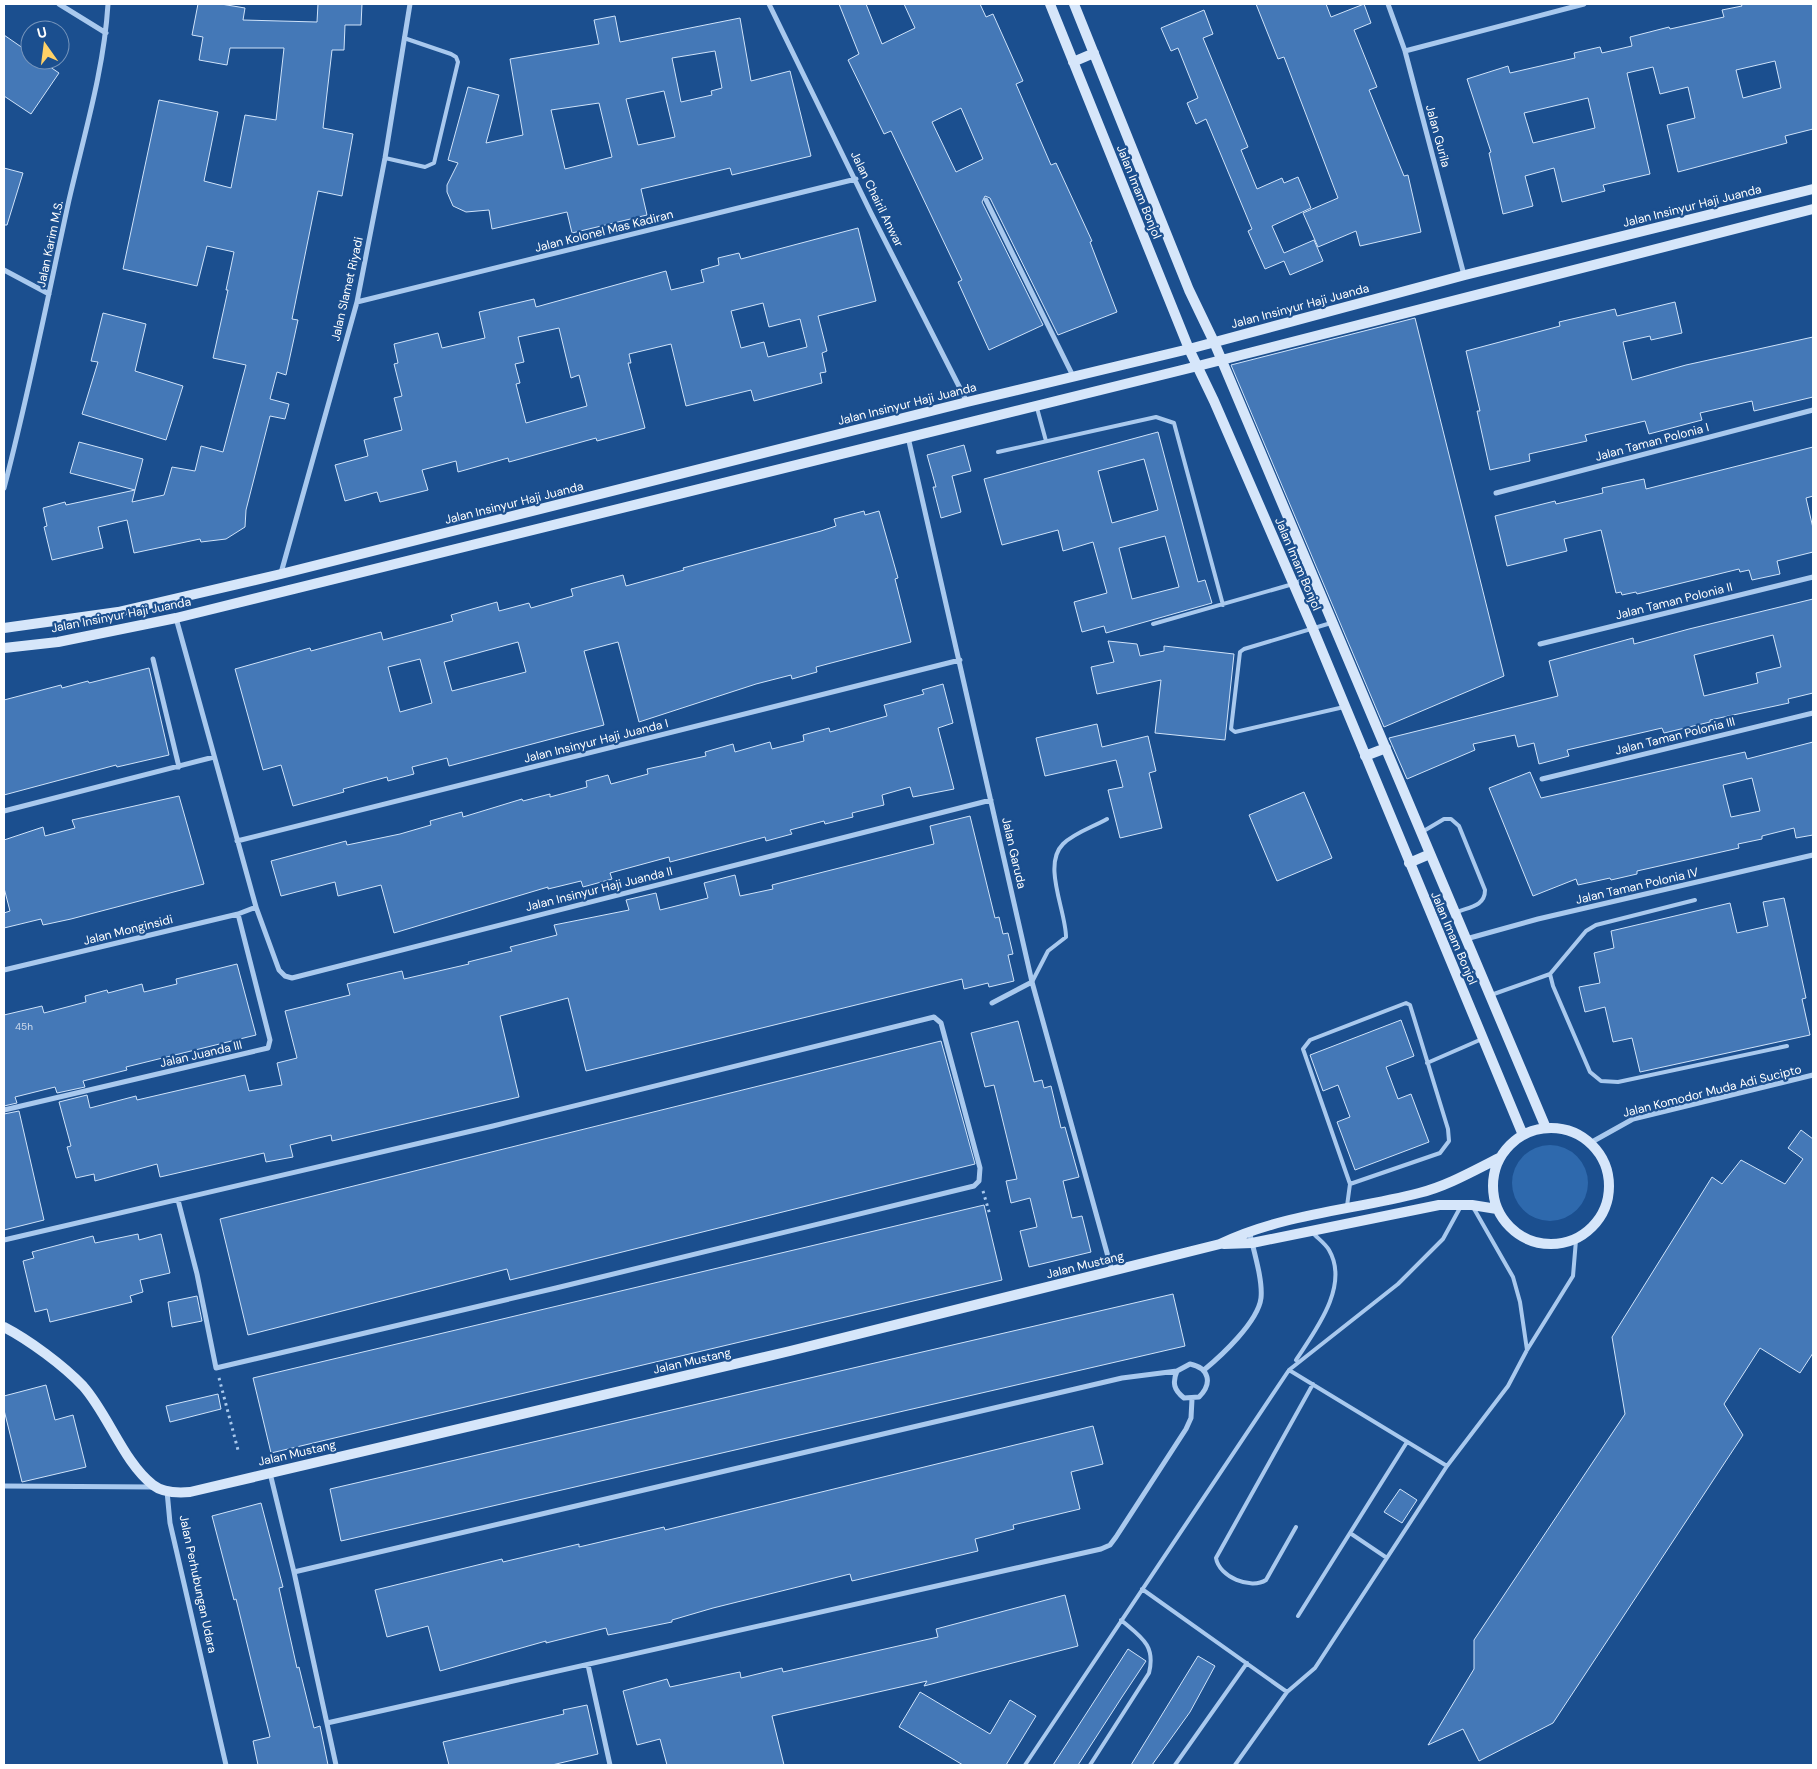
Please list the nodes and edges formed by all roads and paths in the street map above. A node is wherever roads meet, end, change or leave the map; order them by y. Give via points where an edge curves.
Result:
1 (59, 4) edge
2 (108, 4) edge
3 (410, 4) edge
4 (416, 4) edge
5 (769, 4) edge
6 (1050, 4) edge
7 (1074, 4) edge
8 (1388, 4) edge
9 (1584, 4) edge
10 (106, 33) junction
11 (404, 38) junction
12 (1405, 50) junction
13 (1094, 53) junction
14 (1073, 62) junction
15 (385, 158) junction
16 (856, 179) junction
17 (1813, 189) edge
18 (986, 200) dead end
19 (1813, 209) edge
20 (4, 270) edge
21 (1465, 275) junction
22 (49, 294) junction
23 (356, 302) junction
24 (1214, 342) junction
25 (1189, 350) junction
26 (1221, 359) junction
27 (1198, 366) junction
28 (1073, 376) junction
29 (967, 402) junction
30 (1037, 406) junction
31 (1813, 410) edge
32 (908, 437) junction
33 (1046, 441) junction
34 (998, 452) dead end
35 (4, 488) edge
36 (1496, 493) dead end
37 (281, 574) junction
38 (1313, 575) junction
39 (1813, 577) edge
40 (1293, 584) junction
41 (1223, 604) junction
42 (176, 618) junction
43 (1332, 622) junction
44 (1153, 624) dead end
45 (4, 628) edge
46 (1313, 629) junction
47 (1540, 644) dead end
48 (4, 648) edge
49 (153, 659) dead end
50 (960, 660) junction
51 (1344, 707) junction
52 (1813, 713) edge
53 (1386, 748) junction
54 (1365, 756) junction
55 (214, 757) junction
56 (179, 767) junction
57 (1542, 779) dead end
58 (992, 800) junction
59 (4, 810) edge
60 (1107, 819) dead end
61 (1421, 832) junction
62 (237, 841) junction
63 (1430, 854) junction
64 (1813, 855) edge
65 (1409, 863) junction
66 (1695, 900) dead end
67 (256, 907) junction
68 (1455, 913) junction
69 (238, 914) junction
70 (1465, 939) junction
71 (4, 970) edge
72 (1550, 974) junction
73 (1032, 982) junction
74 (1490, 996) junction
75 (992, 1003) dead end
76 (1483, 1038) junction
77 (1787, 1046) dead end
78 (1427, 1063) junction
79 (1813, 1075) edge
80 (4, 1110) edge
81 (1546, 1128) junction
82 (1522, 1135) junction
83 (1590, 1143) junction
84 (1499, 1158) junction
85 (979, 1181) junction
86 (1350, 1184) junction
87 (178, 1200) junction
88 (1467, 1205) junction
89 (1347, 1208) junction
90 (1497, 1209) junction
91 (990, 1215) dead end
92 (1249, 1230) junction
93 (1310, 1230) junction
94 (4, 1240) edge
95 (1576, 1240) junction
96 (1252, 1243) junction
97 (1220, 1244) junction
98 (1112, 1271) junction
99 (4, 1327) edge
100 (1527, 1350) junction
101 (1293, 1364) junction
102 (216, 1368) junction
103 (1204, 1370) junction
104 (1289, 1370) junction
105 (1176, 1371) junction
106 (1313, 1384) junction
107 (1192, 1399) junction
108 (1407, 1442) junction
109 (238, 1450) dead end
110 (1447, 1466) junction
111 (270, 1472) junction
112 (4, 1486) edge
113 (155, 1487) junction
114 (167, 1491) junction
115 (1296, 1527) dead end
116 (1350, 1533) junction
117 (1387, 1558) junction
118 (294, 1572) junction
119 (1142, 1589) junction
120 (1298, 1616) dead end
121 (1122, 1620) junction
122 (1247, 1663) junction
123 (588, 1665) junction
124 (1288, 1692) junction
125 (327, 1723) junction
126 (226, 1765) edge
127 (336, 1765) edge
128 (610, 1765) edge
129 (1025, 1765) edge
130 (1090, 1765) edge
131 (1175, 1765) edge
132 (1235, 1765) edge

1 - 10 street
2 - 10 street, Jalan Karim M.S.
3 - 4 street
3 - 11 street, Jalan Slamet Riyadi
5 - 16 street, Jalan Chairil Anwar
6 - 14 main road, Jalan Imam Bonjol
7 - 13 main road, Jalan Imam Bonjol
8 - 12 street, Jalan Gurila
9 - 12 street
10 - 22 street, Jalan Karim M.S.
11 - 15 street, Jalan Slamet Riyadi
11 - 15 lane via 451,54 458,62 434,163 425,168
12 - 21 street, Jalan Gurila
13 - 14 main road
13 - 24 main road, Jalan Imam Bonjol via 1189,290
14 - 25 main road, Jalan Imam Bonjol
15 - 23 street, Jalan Slamet Riyadi
16 - 23 street, Jalan Kolonel Mas Kadiran
16 - 29 street, Jalan Chairil Anwar
17 - 21 main road, Jalan Insinyur Haji Juanda
18 - 28 street
19 - 26 main road, Jalan Insinyur Haji Juanda
20 - 22 street
21 - 24 main road, Jalan Insinyur Haji Juanda
22 - 35 street, Jalan Karim M.S.
23 - 37 street, Jalan Slamet Riyadi
24 - 25 main road, Jalan Insinyur Haji Juanda
24 - 26 main road, Jalan Imam Bonjol
25 - 27 main road, Jalan Imam Bonjol
25 - 28 main road, Jalan Insinyur Haji Juanda
26 - 27 main road, Jalan Insinyur Haji Juanda
26 - 38 main road, Jalan Imam Bonjol
27 - 30 main road, Jalan Insinyur Haji Juanda
27 - 40 main road, Jalan Imam Bonjol
28 - 29 main road, Jalan Insinyur Haji Juanda
29 - 37 main road, Jalan Insinyur Haji Juanda
30 - 32 main road, Jalan Insinyur Haji Juanda
30 - 33 lane
31 - 36 street, Jalan Taman Polonia I
32 - 42 main road, Jalan Insinyur Haji Juanda
32 - 50 street, Jalan Garuda
33 - 34 lane
33 - 41 lane via 1156,417 1174,422
37 - 45 main road, Jalan Insinyur Haji Juanda via 118,612
38 - 40 lane
38 - 43 main road, Jalan Imam Bonjol
39 - 47 street, Jalan Taman Polonia II
40 - 41 lane
40 - 46 main road, Jalan Imam Bonjol
41 - 44 lane
42 - 48 main road, Jalan Insinyur Haji Juanda via 58,642
42 - 55 street, Jalan Insinyur Haji Juanda II
43 - 46 lane
43 - 53 main road, Jalan Imam Bonjol
46 - 51 main road, Jalan Imam Bonjol
46 - 51 lane via 1240,652 1232,729 1235,732
49 - 56 street
50 - 58 street, Jalan Garuda
50 - 62 street, Jalan Insinyur Haji Juanda I
51 - 54 main road, Jalan Imam Bonjol
52 - 57 street, Jalan Taman Polonia III
53 - 54 main road
53 - 61 main road, Jalan Imam Bonjol
54 - 65 main road, Jalan Imam Bonjol
55 - 56 street
55 - 62 street, Jalan Insinyur Haji Juanda II
56 - 59 street
58 - 67 street, Jalan Insinyur Haji Juanda II via 292,978 279,970
58 - 73 street, Jalan Garuda
60 - 73 lane via 1063,844 1057,853 1054,872 1066,937 1048,951
61 - 63 main road, Jalan Imam Bonjol
61 - 68 lane via 1444,819 1451,819 1459,826 1467,845 1485,890 1485,898 1482,903
62 - 67 street, Jalan Insinyur Haji Juanda II
63 - 65 main road
63 - 68 main road, Jalan Imam Bonjol
64 - 70 street, Jalan Taman Polonia IV
65 - 76 main road, Jalan Imam Bonjol
66 - 72 lane via 1596,924 1586,931
67 - 69 street, Jalan Monginsidi
68 - 70 main road, Jalan Imam Bonjol
69 - 71 street, Jalan Monginsidi
69 - 80 street, Jalan Juanda III via 270,1040 268,1048
70 - 74 main road, Jalan Imam Bonjol
72 - 74 lane
72 - 77 lane via 1590,1072 1601,1081 1618,1082
73 - 75 street
73 - 98 street, Jalan Garuda
74 - 81 main road, Jalan Imam Bonjol
76 - 78 lane
76 - 82 main road, Jalan Imam Bonjol
78 - 86 lane via 1449,1141 1440,1153
78 - 86 lane via 1410,1005 1406,1003 1310,1040 1305,1045 1305,1056
79 - 83 street, Jalan Komodor Muda Adi Sucipto via 1633,1119
81 - 82 main road
81 - 83 main road via 1570,1131
82 - 84 main road
83 - 95 main road via 1605,1165 1609,1191 1601,1215
84 - 89 main road, Jalan Mustang via 1422,1192
84 - 90 main road via 1493,1180
85 - 87 street via 980,1168 941,1022 934,1017
85 - 91 path
85 - 102 street via 964,1189
86 - 89 lane
87 - 94 street
87 - 102 street
88 - 90 main road, Jalan Mustang
88 - 93 main road, Jalan Mustang via 1438,1205
88 - 100 lane via 1513,1277
88 - 101 lane via 1443,1239 1398,1284
89 - 92 main road, Jalan Mustang
90 - 95 main road via 1516,1231 1538,1242
92 - 96 street
92 - 97 main road, Jalan Mustang
93 - 96 main road, Jalan Mustang
93 - 101 lane via 1328,1248 1335,1282 1318,1326
95 - 100 lane via 1573,1276
96 - 97 main road, Jalan Mustang
96 - 103 street via 1261,1299 1251,1320
97 - 98 main road, Jalan Mustang
98 - 111 main road, Jalan Mustang via 790,1351
99 - 113 main road via 19,1335 83,1386 142,1474
100 - 110 lane via 1508,1386
101 - 104 lane
102 - 109 path
103 - 105 street via 1190,1364
103 - 107 street via 1208,1384 1200,1397
104 - 106 lane
104 - 119 lane
105 - 107 street via 1174,1386 1184,1398
105 - 118 street via 1122,1378
106 - 108 lane
106 - 115 lane via 1216,1558 1218,1566 1223,1572 1260,1584 1266,1580
107 - 123 street via 1191,1418 1186,1429 1116,1538 1101,1549
108 - 110 lane
108 - 116 lane
110 - 117 lane
111 - 114 main road, Jalan Mustang via 190,1492
111 - 118 street
112 - 113 street
113 - 114 main road
114 - 126 street, Jalan Perhubungan Udara via 170,1523
116 - 117 lane
116 - 120 lane
117 - 124 lane via 1315,1668
118 - 125 street
119 - 121 lane
119 - 122 lane
121 - 129 lane
121 - 130 lane via 1144,1639 1152,1662 1149,1673
122 - 124 lane
122 - 131 lane
123 - 125 street
123 - 128 street
124 - 132 lane
125 - 127 street

